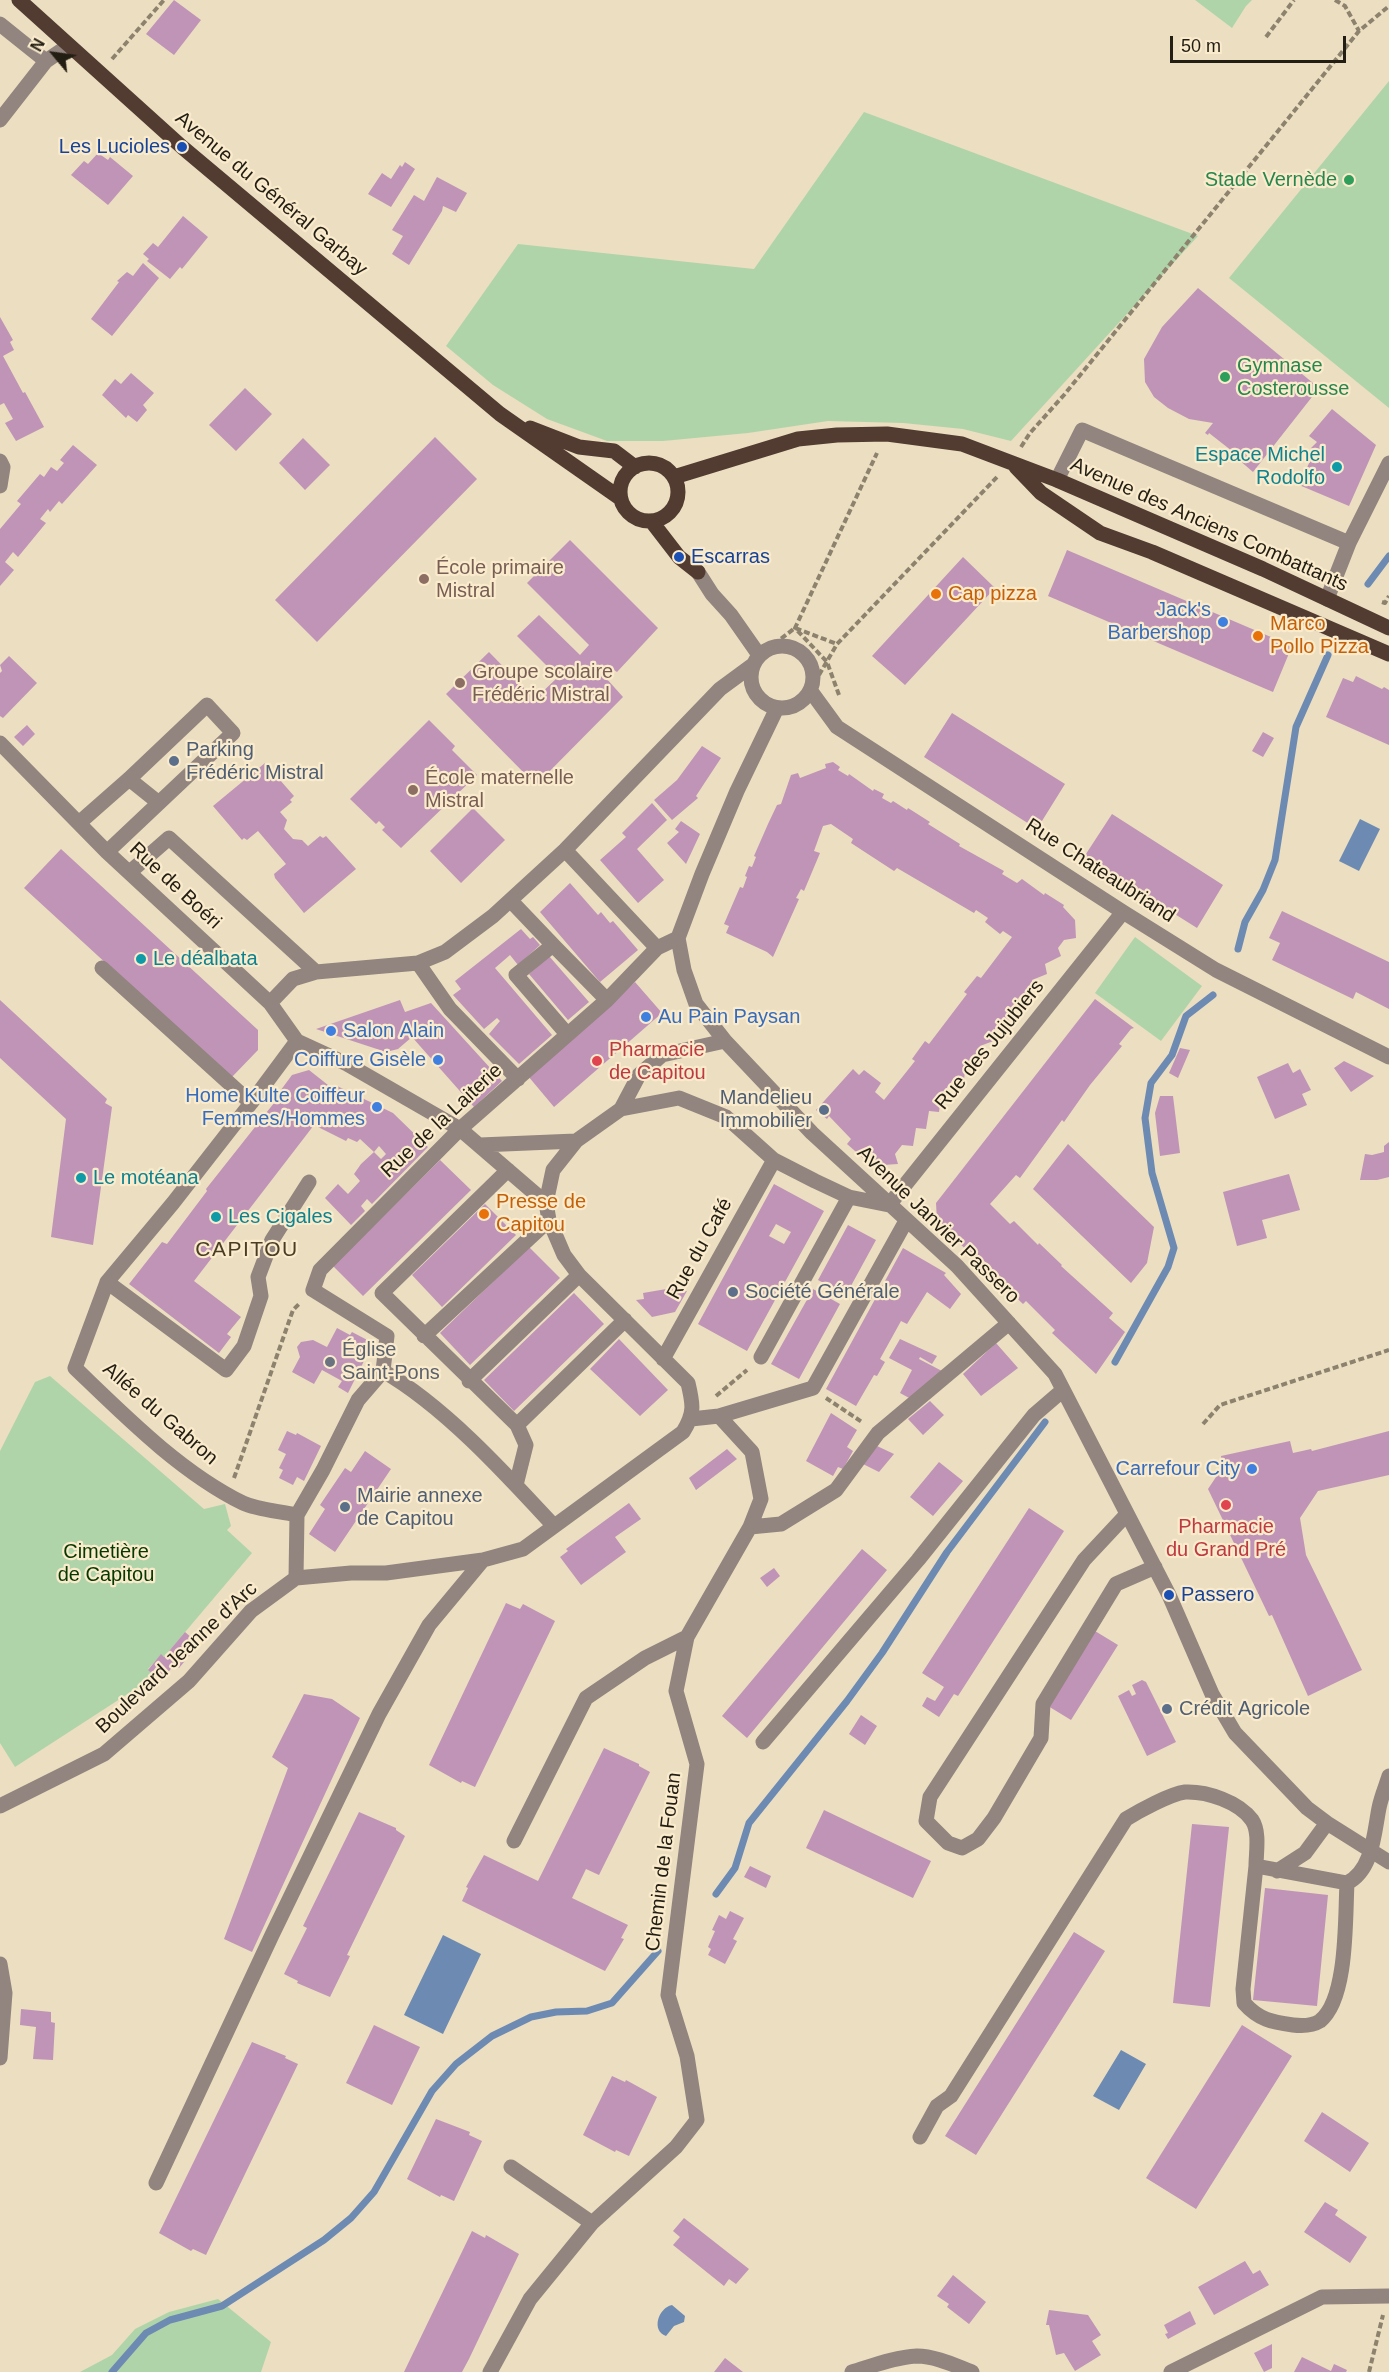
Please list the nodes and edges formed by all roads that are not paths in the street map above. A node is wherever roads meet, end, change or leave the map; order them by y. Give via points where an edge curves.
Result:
1 (19, 0) edge
2 (0, 24) edge
3 (68, 46) junction
4 (45, 61) junction
5 (0, 120) edge
6 (500, 414) junction
7 (0, 461) edge
8 (1011, 462) junction
9 (1389, 463) edge
10 (635, 467) junction
11 (674, 477) junction
12 (1057, 480) junction
13 (0, 486) edge
14 (620, 498) junction
15 (652, 522) junction
16 (1349, 543) junction
17 (698, 572) joint
18 (1327, 599) junction
19 (1389, 628) edge
20 (1389, 654) edge
21 (756, 659) junction
22 (810, 690) junction
23 (777, 708) junction
24 (0, 744) edge
25 (129, 779) junction
26 (159, 804) junction
27 (79, 824) junction
28 (565, 850) junction
29 (107, 852) junction
30 (130, 872) junction
31 (511, 901) junction
32 (1123, 912) junction
33 (678, 938) junction
34 (553, 945) junction
35 (657, 948) junction
36 (418, 963) junction
37 (102, 968) dead end
38 (316, 972) junction
39 (607, 1000) junction
40 (270, 1003) junction
41 (567, 1034) junction
42 (297, 1041) junction
43 (725, 1041) junction
44 (1389, 1057) edge
45 (518, 1079) junction
46 (251, 1103) junction
47 (621, 1109) junction
48 (460, 1129) junction
49 (576, 1141) junction
50 (480, 1145) junction
51 (774, 1160) junction
52 (508, 1170) junction
53 (309, 1182) dead end
54 (849, 1197) junction
55 (546, 1203) junction
56 (889, 1205) junction
57 (549, 1220) junction
58 (906, 1221) junction
59 (579, 1275) junction
60 (107, 1282) junction
61 (625, 1320) junction
62 (1009, 1323) junction
63 (424, 1336) junction
64 (761, 1357) road end
65 (663, 1359) junction
66 (383, 1371) junction
67 (470, 1380) junction
68 (1063, 1390) junction
69 (719, 1416) junction
70 (691, 1419) junction
71 (517, 1425) junction
72 (516, 1485) junction
73 (1127, 1514) junction
74 (297, 1515) junction
75 (553, 1525) junction
76 (750, 1527) junction
77 (483, 1560) junction
78 (1155, 1567) junction
79 (296, 1578) junction
80 (687, 1637) junction
81 (763, 1742) dead end
82 (1389, 1776) edge
83 (0, 1806) edge
84 (1327, 1823) junction
85 (514, 1841) dead end
86 (1371, 1851) junction
87 (1389, 1862) edge
88 (1256, 1866) junction
89 (1277, 1870) junction
90 (1347, 1883) junction
91 (0, 1964) edge
92 (0, 2058) edge
93 (920, 2138) dead end
94 (511, 2167) dead end
95 (156, 2183) dead end
96 (592, 2223) junction
97 (1389, 2296) edge
98 (490, 2372) edge
99 (852, 2372) edge
100 (972, 2372) edge
101 (1171, 2372) edge

1 - 3 main road, Avenue du Général Garbay
2 - 4 street
3 - 4 street
3 - 6 main road, Avenue du Général Garbay via 291,240
4 - 5 street
6 - 10 main road, Avenue du Général Garbay via 579,447 614,451
6 - 14 main road, Avenue du Général Garbay
7 - 13 street
8 - 11 main road, Avenue des Anciens Combattants via 962,444 918,436 837,435 798,439
8 - 12 main road, Avenue des Anciens Combattants
8 - 20 main road, Avenue des Anciens Combattants via 1041,493 1100,533
9 - 16 street
10 - 11 main road via 658,465
10 - 14 main road via 622,480
11 - 15 main road via 678,489 675,506
12 - 16 street via 1082,430
12 - 18 main road, Avenue des Anciens Combattants
14 - 15 main road via 629,515
15 - 17 main road via 679,557
16 - 18 street
17 - 21 street via 731,615
18 - 19 main road, Avenue des Anciens Combattants
21 - 22 street via 778,646 798,649 811,664
21 - 23 street via 751,674 755,692 765,703
21 - 28 street via 720,689
22 - 23 street via 798,704
22 - 32 street, Rue Chateaubriand via 837,727
23 - 33 street, Avenue Janvier Passero via 737,790
24 - 27 street, Rue de Boéri
25 - 26 street
25 - 26 street via 207,705 233,733
25 - 27 street
26 - 29 street
27 - 29 street, Rue de Boéri
28 - 31 street
28 - 35 street
29 - 30 street, Rue de Boéri
30 - 38 street via 170,838
30 - 40 street, Rue de Boéri
31 - 34 street
31 - 36 street via 445,952
32 - 44 street, Rue Chateaubriand via 1216,970
32 - 56 street, Rue des Jujubiers
33 - 35 street, Rue de la Laiterie
33 - 43 street, Avenue Janvier Passero via 696,1004
34 - 39 street
34 - 41 street via 516,975
35 - 39 street, Rue de la Laiterie
36 - 38 street
36 - 45 street via 450,1009
37 - 46 street
38 - 40 street via 293,979
39 - 41 street, Rue de la Laiterie
40 - 42 street, Rue de Boéri
41 - 45 street, Rue de la Laiterie
42 - 46 street, Allée du Gabron
42 - 48 street, Rue de Boéri via 347,1064
43 - 47 street via 662,1055 639,1075
43 - 56 street, Avenue Janvier Passero via 812,1133
45 - 48 street, Rue de la Laiterie
46 - 60 street, Allée du Gabron
47 - 49 street
47 - 51 street via 679,1098 726,1117
48 - 50 street, Rue de Boéri
48 - 66 street, Rue de la Laiterie via 320,1270 314,1290 387,1336
49 - 50 street
49 - 55 street via 553,1170
50 - 52 street, Rue de Boéri
51 - 54 street
51 - 65 street, Rue du Café
52 - 55 street, Rue de Boéri
52 - 63 street via 382,1293
53 - 60 street via 272,1240 258,1277 261,1296 244,1346 226,1370
54 - 56 street
54 - 64 street
55 - 57 street
56 - 58 street, Avenue Janvier Passero
57 - 59 street via 564,1255
57 - 63 street
58 - 62 street, Avenue Janvier Passero via 957,1266
58 - 69 street via 813,1388
59 - 61 street
59 - 67 street
60 - 74 street, Allée du Gabron via 75,1368 121,1413 205,1482 245,1504
61 - 65 street
61 - 71 street
62 - 68 street, Avenue Janvier Passero via 1055,1374
62 - 76 street via 878,1433 836,1490 781,1524
63 - 67 street
65 - 70 street via 688,1383
66 - 72 street via 438,1411
66 - 74 street via 358,1400
67 - 71 street
68 - 73 street, Avenue Janvier Passero
68 - 81 street via 1034,1415 918,1560
69 - 70 street
69 - 76 street, Chemin de la Fouan via 752,1452 761,1499
70 - 75 street via 682,1432
71 - 72 street via 526,1445
72 - 75 street
73 - 78 street, Avenue Janvier Passero
73 - 78 street via 1084,1560 930,1797 926,1821 948,1843 962,1848 978,1839 994,1818 1041,1738 1043,1704 1116,1584
74 - 79 street
75 - 77 street via 523,1549
76 - 80 street, Chemin de la Fouan
77 - 79 street via 386,1573
77 - 95 street via 429,1625 379,1714
78 - 84 street, Avenue Janvier Passero via 1212,1694 1235,1733 1307,1808
79 - 83 street, Boulevard Jeanne d'Arc via 251,1611 189,1681 104,1754
80 - 85 street via 645,1658 586,1698
80 - 96 street, Chemin de la Fouan via 676,1691 697,1764 668,1995 687,2056 697,2120 676,2147
82 - 86 street
84 - 86 street, Avenue Janvier Passero
84 - 89 street via 1305,1853
86 - 87 street, Avenue Janvier Passero
86 - 90 street via 1356,1879
88 - 89 street
88 - 90 street via 1244,2003 1268,2022 1304,2026 1319,2021 1333,2003 1340,1986
88 - 93 street via 1252,1821 1217,1796 1184,1792 1126,1820 951,2096 937,2106
89 - 90 street
91 - 92 street via 5,1993
94 - 96 street
96 - 98 street via 530,2299
97 - 101 street via 1322,2298
99 - 100 street via 918,2356

